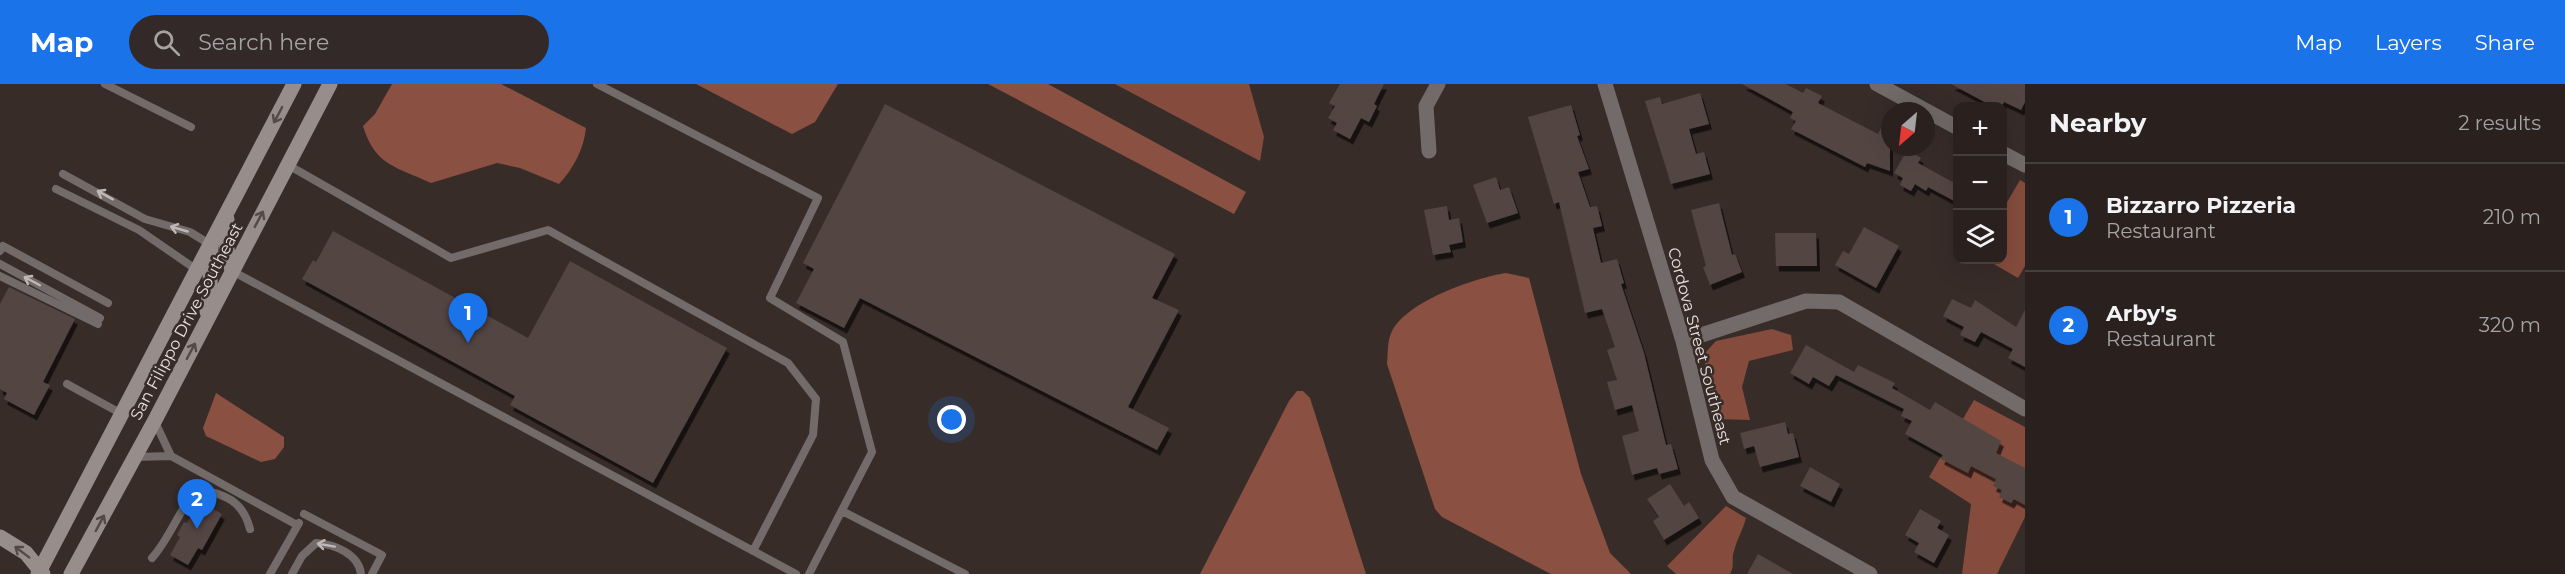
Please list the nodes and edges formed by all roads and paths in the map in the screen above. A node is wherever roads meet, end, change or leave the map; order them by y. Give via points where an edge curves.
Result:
1 (106, 84) edge
2 (294, 84) edge
3 (330, 84) edge
4 (597, 84) edge
5 (1438, 84) edge
6 (1605, 84) edge
7 (1877, 84) edge
8 (1953, 125) edge
9 (190, 127) dead end
10 (1429, 152) dead end
11 (2007, 156) edge
12 (288, 165) junction
13 (2025, 165) edge
14 (63, 174) dead end
15 (56, 189) dead end
16 (227, 213) junction
17 (211, 245) junction
18 (1, 247) edge
19 (0, 264) edge
20 (197, 270) junction
21 (232, 271) junction
22 (0, 276) edge
23 (108, 303) dead end
24 (205, 324) junction
25 (1683, 341) junction
26 (67, 384) dead end
27 (2025, 409) edge
28 (122, 414) junction
29 (154, 420) junction
30 (171, 456) junction
31 (135, 457) junction
32 (842, 511) junction
33 (300, 520) junction
34 (250, 529) dead end
35 (0, 537) edge
36 (753, 550) junction
37 (152, 558) dead end
38 (40, 573) edge
39 (71, 574) edge
40 (270, 574) edge
41 (292, 574) edge
42 (362, 574) edge
43 (372, 574) edge
44 (796, 574) edge
45 (809, 574) edge
46 (965, 574) edge
47 (1870, 574) edge

1 - 9 lane
2 -> 16 street, San Filippo Drive Southeast
3 - 12 street, San Filippo Drive Southeast
4 - 32 lane via 818,198 770,298 843,342 872,452
5 - 10 street via 1426,106
6 - 25 street, Cordova Street Southeast
7 - 8 street
11 - 13 street
21 -> 12 street, San Filippo Drive Southeast
12 - 36 lane via 450,258 548,230 788,363 816,399 813,435
17 -> 14 lane via 190,232 145,219
15 - 20 lane via 139,230
16 - 17 street, San Filippo Drive Southeast
16 - 21 street via 226,245
17 - 20 street, San Filippo Drive Southeast
17 - 24 street
18 - 23 lane
22 -> 19 lane via 99,321
20 - 28 street, San Filippo Drive Southeast
21 - 24 street, San Filippo Drive Southeast
21 - 36 lane
29 -> 24 street, San Filippo Drive Southeast
25 - 27 street via 1806,302 1839,303
25 - 47 street, Cordova Street Southeast via 1712,460 1733,496
26 - 28 lane
28 - 38 street, San Filippo Drive Southeast
29 - 30 lane
29 - 31 street, San Filippo Drive Southeast
30 - 31 lane
30 - 33 lane
39 -> 31 street, San Filippo Drive Southeast
32 - 45 lane
32 - 46 lane
33 - 40 lane
33 - 43 lane via 381,555
34 - 37 lane via 239,504 198,489
38 -> 35 street via 26,553
36 - 44 lane
42 -> 41 lane via 353,557 331,543 316,543 302,556

